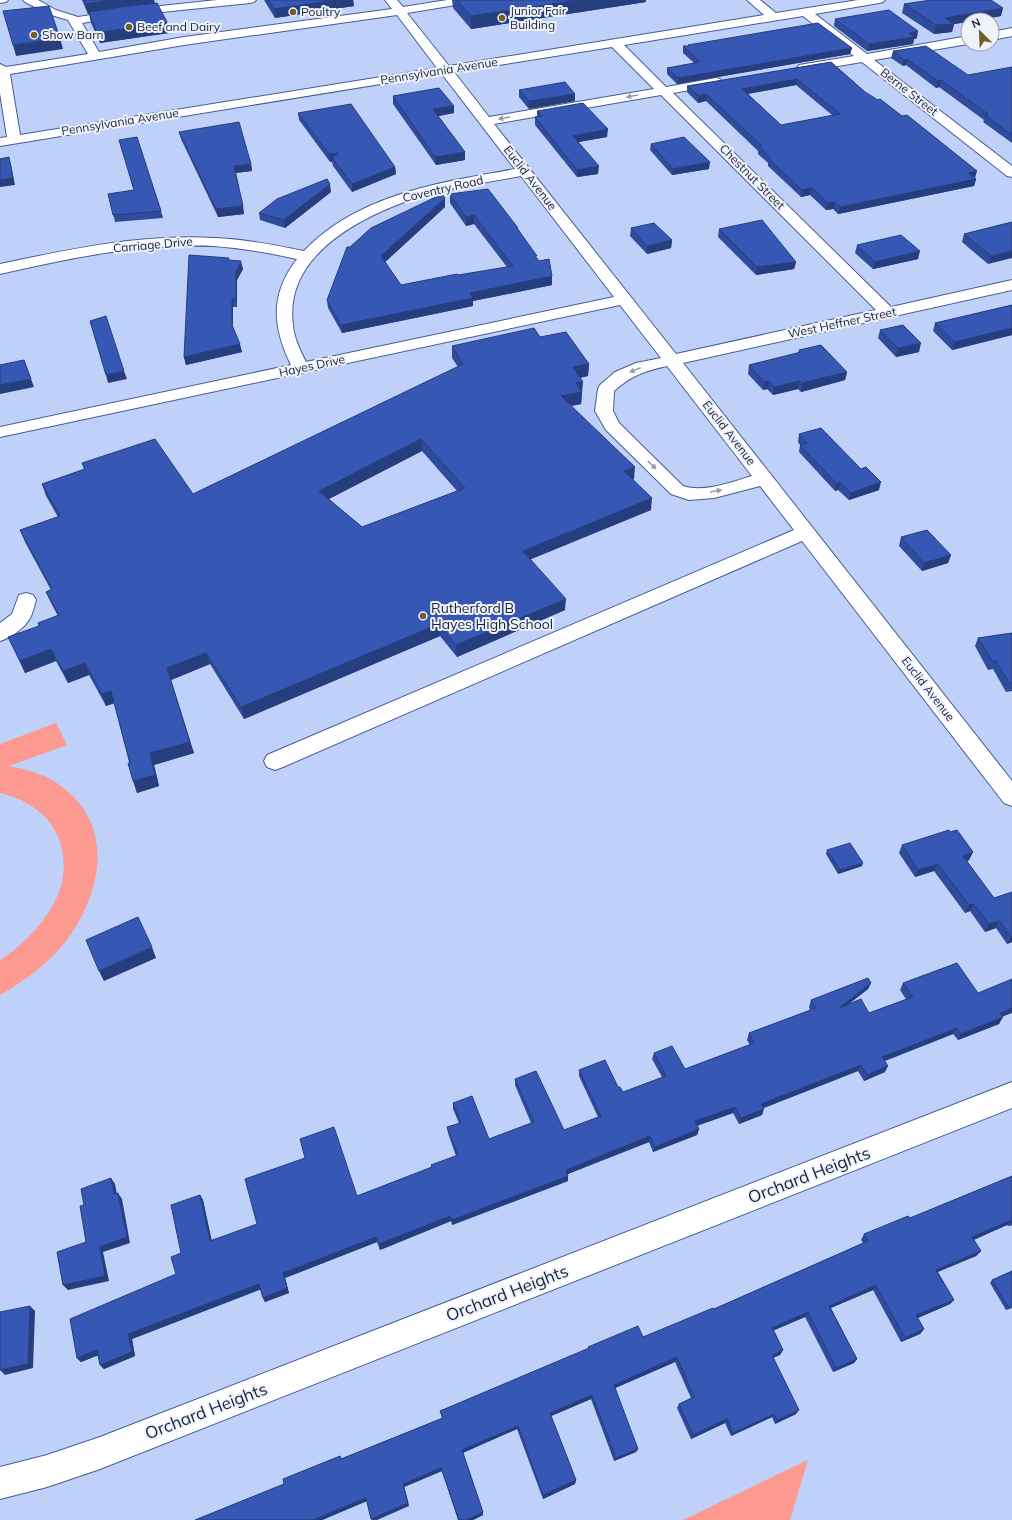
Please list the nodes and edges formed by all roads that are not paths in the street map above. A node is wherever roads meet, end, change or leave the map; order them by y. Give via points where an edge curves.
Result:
1 (29, 0) edge
2 (250, 0) edge
3 (391, 0) edge
4 (468, 0) edge
5 (754, 0) edge
6 (876, 0) edge
7 (879, 0) edge
8 (212, 2) edge
9 (432, 2) edge
10 (888, 10) edge
11 (400, 11) junction
12 (806, 12) junction
13 (774, 17) junction
14 (75, 21) junction
15 (1012, 32) edge
16 (1000, 34) edge
17 (224, 35) junction
18 (924, 36) dead end
19 (615, 42) junction
20 (960, 42) edge
21 (952, 43) junction
22 (95, 56) junction
23 (864, 58) junction
24 (794, 69) edge
25 (446, 70) junction
26 (1, 71) edge
27 (725, 81) edge
28 (663, 91) junction
29 (486, 121) junction
30 (14, 140) junction
31 (0, 142) edge
32 (525, 171) junction
33 (1012, 173) edge
34 (307, 256) junction
35 (0, 268) edge
36 (1012, 285) edge
37 (624, 299) junction
38 (888, 313) junction
39 (672, 360) junction
40 (301, 368) junction
41 (0, 432) edge
42 (765, 479) junction
43 (806, 532) junction
44 (26, 600) dead end
45 (0, 634) edge
46 (275, 761) dead end
47 (1012, 797) edge
48 (1012, 1095) edge
49 (0, 1482) edge

1 - 14 street
2 - 8 street
3 - 11 street, Euclid Avenue
4 - 9 street
5 - 13 street
6 - 7 street, Pennsylvania Avenue
6 - 10 street
6 - 12 street, Pennsylvania Avenue
8 - 14 street
8 - 17 street
9 - 11 street
11 - 17 street
11 - 25 street, Euclid Avenue
12 - 13 street, Pennsylvania Avenue
12 - 23 street, Berne Street
13 - 19 street, Pennsylvania Avenue
14 - 22 street
15 - 16 street
17 - 22 street
18 - 21 street
19 - 25 street, Pennsylvania Avenue
19 - 28 street, Chestnut Street
20 - 21 street
21 - 23 street
22 - 26 street
23 - 24 street
23 - 33 street, Berne Street
25 - 29 street, Euclid Avenue
25 - 30 street, Pennsylvania Avenue
26 - 30 street
27 - 28 street
28 -> 29 street
28 - 38 street, Chestnut Street
29 - 32 street, Euclid Avenue
30 - 31 street, Pennsylvania Avenue
32 - 34 street, Coventry Road via 436,188 401,198 346,224
32 - 37 street, Euclid Avenue
34 - 35 street, Carriage Drive via 245,244 195,242 126,246
34 - 40 street, Coventry Road via 290,282 285,297 285,327
36 - 38 street, West Heffner Street
37 - 39 street, Euclid Avenue
37 - 40 street, Hayes Drive
38 - 39 street, West Heffner Street
39 - 42 street, Euclid Avenue
39 -> 42 street, West Heffner Street via 642,367 621,376 606,389 604,411 612,426 677,490 690,494 714,492
40 - 41 street, Hayes Drive
42 - 43 street, Euclid Avenue
43 - 46 street
43 - 47 street, Euclid Avenue
44 - 45 street via 20,617
48 - 49 street, Orchard Heights via 100,1452 47,1471

